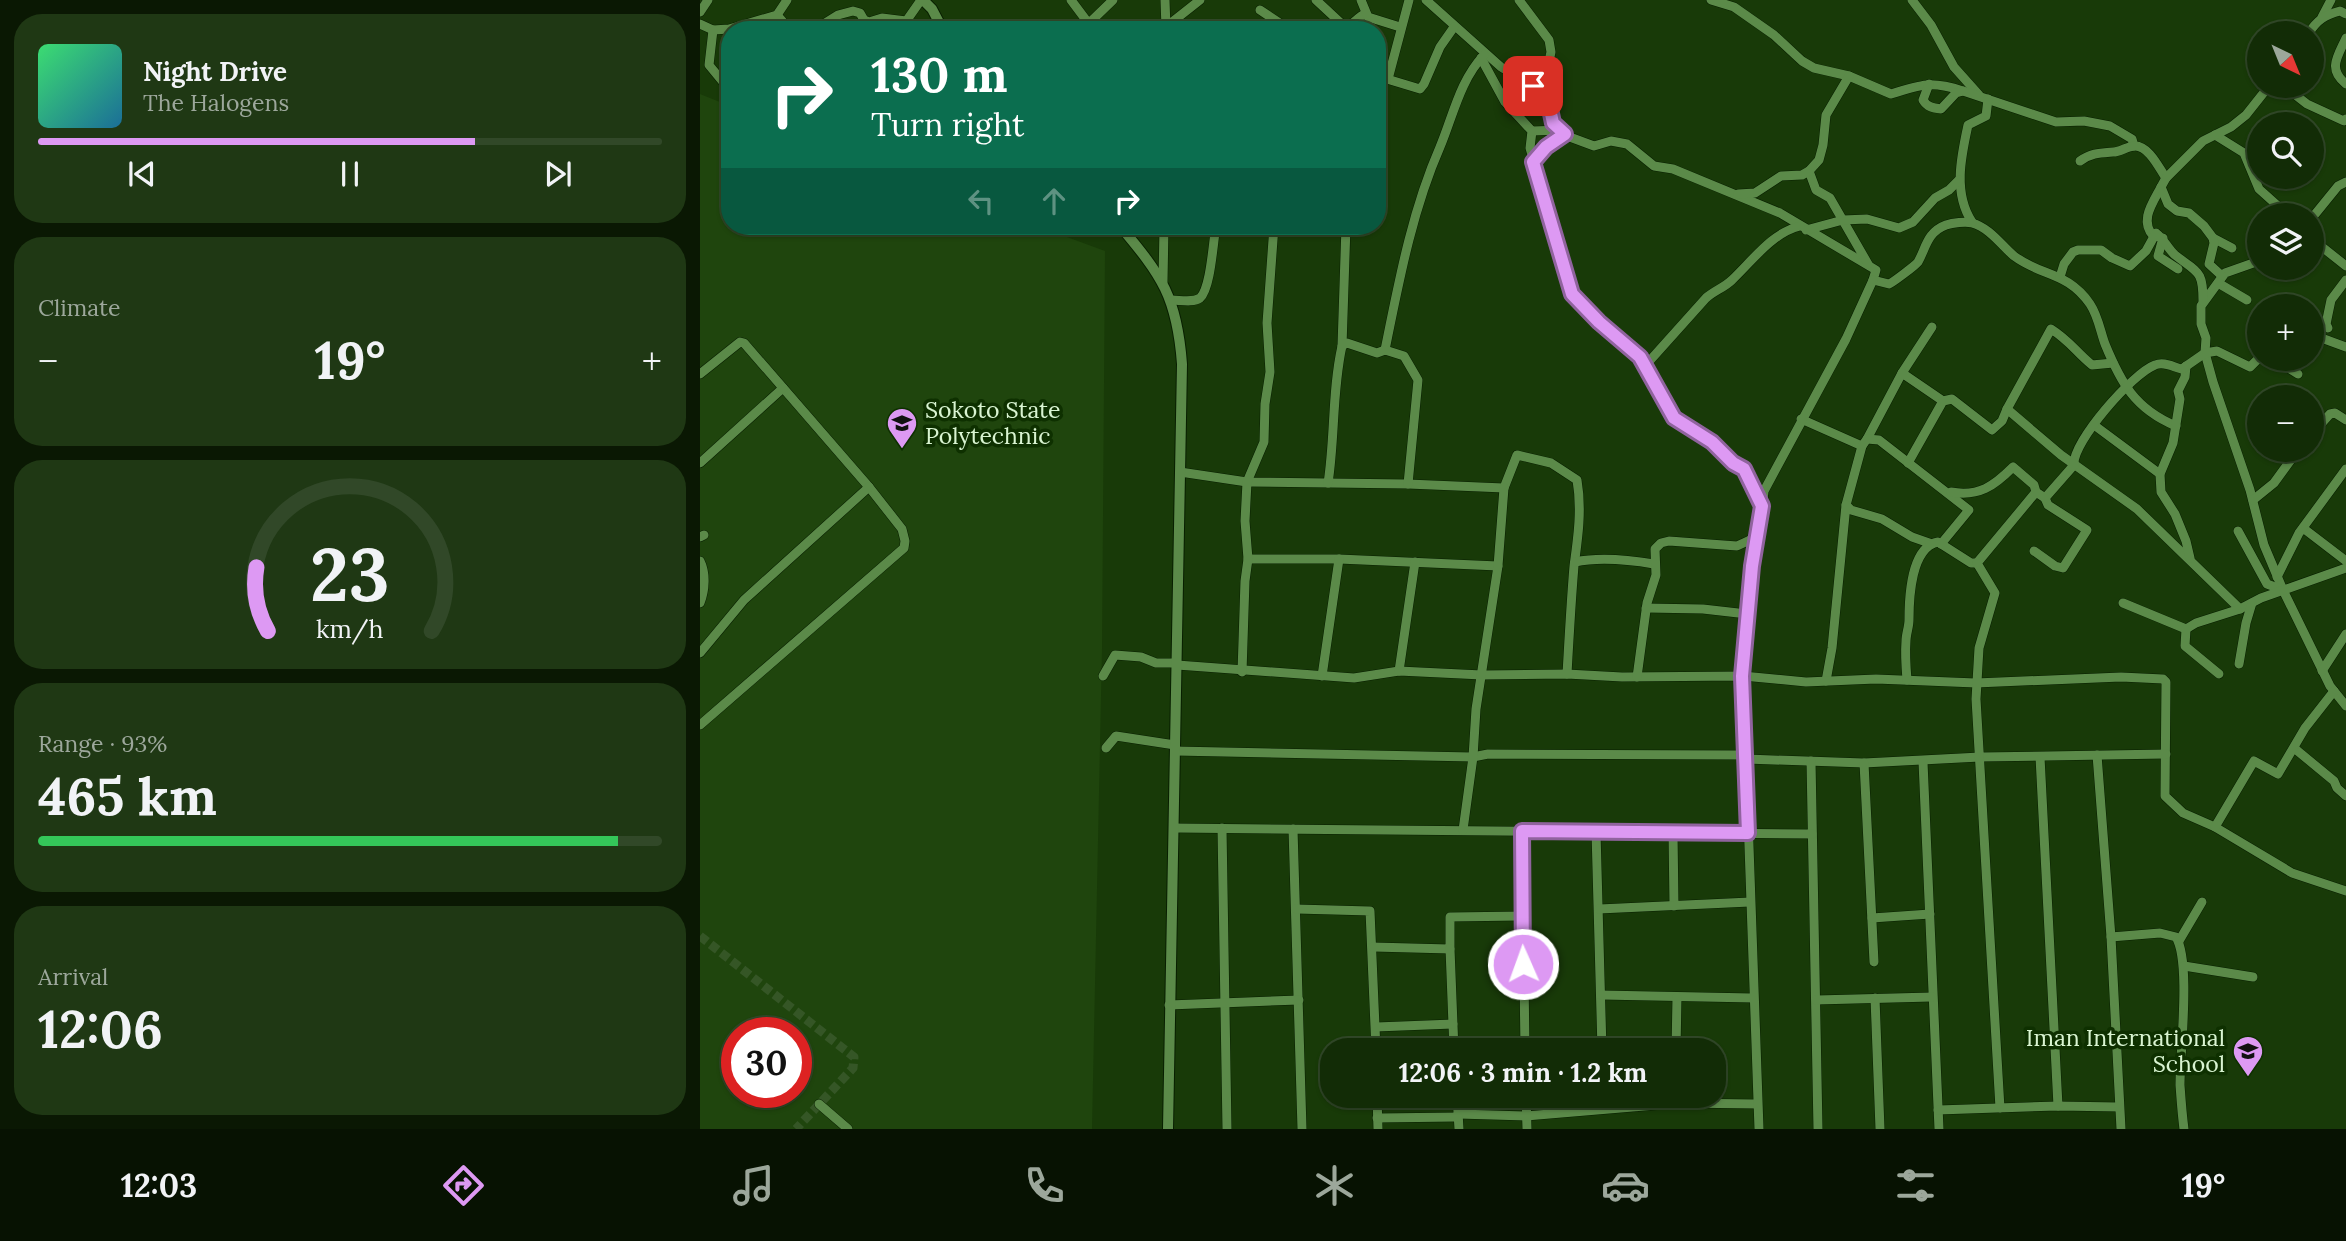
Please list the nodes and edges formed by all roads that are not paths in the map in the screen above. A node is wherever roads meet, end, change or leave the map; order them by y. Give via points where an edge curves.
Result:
1 (708, 0) edge
2 (787, 0) edge
3 (922, 0) edge
4 (1071, 0) edge
5 (1113, 0) edge
6 (1165, 0) edge
7 (1200, 0) edge
8 (1316, 0) edge
9 (1361, 0) edge
10 (1409, 0) edge
11 (1426, 0) edge
12 (1519, 0) edge
13 (1711, 0) edge
14 (1912, 0) edge
15 (2331, 0) edge
16 (1260, 10) dead end
17 (700, 12) edge
18 (1365, 14) junction
19 (2346, 14) edge
20 (776, 15) junction
21 (2322, 18) junction
22 (756, 21) edge
23 (782, 21) edge
24 (828, 21) edge
25 (866, 21) edge
26 (872, 21) edge
27 (906, 21) joint
28 (938, 21) edge
29 (1082, 21) edge
30 (1091, 21) edge
31 (1164, 21) edge
32 (1174, 21) edge
33 (1274, 21) edge
34 (1339, 21) edge
35 (1354, 21) edge
36 (1376, 21) edge
37 (2319, 21) edge
38 (1386, 23) edge
39 (700, 24) edge
40 (1401, 27) junction
41 (1454, 27) junction
42 (713, 30) junction
43 (721, 30) edge
44 (2346, 38) edge
45 (1483, 56) junction
46 (1849, 76) junction
47 (721, 77) edge
48 (1388, 79) joint
49 (1929, 84) junction
50 (2346, 84) edge
51 (1963, 91) junction
52 (1547, 95) junction
53 (1984, 97) junction
54 (2260, 98) edge
55 (2299, 98) edge
56 (2346, 119) edge
57 (1532, 131) junction
58 (1563, 132) junction
59 (2215, 135) junction
60 (2134, 146) junction
61 (2080, 161) dead end
62 (1533, 162) junction
63 (1809, 171) junction
64 (1959, 180) junction
65 (2346, 182) edge
66 (2163, 183) junction
67 (1734, 195) junction
68 (2275, 203) edge
69 (2324, 203) edge
70 (1843, 219) junction
71 (1972, 222) junction
72 (1803, 228) junction
73 (1128, 235) edge
74 (1164, 235) edge
75 (1215, 235) edge
76 (1273, 235) edge
77 (1346, 235) edge
78 (2159, 238) junction
79 (2213, 238) junction
80 (2232, 248) dead end
81 (2324, 249) edge
82 (2247, 265) edge
83 (1868, 266) junction
84 (2346, 266) edge
85 (2178, 269) dead end
86 (2060, 277) junction
87 (1872, 280) junction
88 (2220, 280) junction
89 (2346, 280) edge
90 (1163, 282) junction
91 (1172, 300) junction
92 (2247, 300) dead end
93 (2203, 301) junction
94 (1932, 327) dead end
95 (2328, 328) dead end
96 (2324, 339) edge
97 (1342, 346) junction
98 (2346, 347) edge
99 (1385, 350) junction
100 (2205, 353) junction
101 (2113, 363) junction
102 (1645, 366) junction
103 (2186, 366) junction
104 (2247, 366) edge
105 (2293, 371) edge
106 (1902, 373) junction
107 (700, 374) edge
108 (2298, 374) dead end
109 (783, 388) junction
110 (2126, 389) junction
111 (1943, 401) junction
112 (2007, 410) junction
113 (1801, 419) junction
114 (2346, 420) edge
115 (2324, 421) edge
116 (2094, 425) junction
117 (2176, 426) junction
118 (1865, 442) junction
119 (2289, 462) edge
120 (700, 463) edge
121 (1908, 463) junction
122 (2074, 465) junction
123 (2346, 469) edge
124 (1180, 472) junction
125 (2160, 474) junction
126 (1247, 482) junction
127 (1328, 484) junction
128 (1408, 484) junction
129 (869, 487) junction
130 (1504, 488) junction
131 (1948, 492) junction
132 (2040, 495) junction
133 (2253, 500) junction
134 (1846, 505) junction
135 (1762, 506) junction
136 (1760, 528) junction
137 (2303, 528) junction
138 (2238, 531) dead end
139 (1936, 544) junction
140 (2034, 551) dead end
141 (1248, 559) junction
142 (1339, 559) junction
143 (2190, 560) junction
144 (700, 561) edge
145 (2346, 561) edge
146 (1415, 562) junction
147 (1575, 562) junction
148 (1977, 563) junction
149 (1654, 564) junction
150 (1498, 566) junction
151 (2346, 568) edge
152 (2277, 577) junction
153 (2283, 590) junction
154 (700, 603) edge
155 (2123, 603) dead end
156 (2252, 603) junction
157 (1646, 608) junction
158 (2240, 610) junction
159 (1748, 614) junction
160 (2186, 629) junction
161 (2346, 634) edge
162 (700, 653) edge
163 (1177, 664) junction
164 (2239, 664) dead end
165 (1399, 671) junction
166 (2322, 671) junction
167 (1242, 672) junction
168 (1567, 674) junction
169 (2219, 674) dead end
170 (1482, 675) junction
171 (1322, 676) junction
172 (1742, 676) junction
173 (1103, 677) dead end
174 (1637, 677) junction
175 (1907, 680) junction
176 (1825, 681) junction
177 (1976, 683) junction
178 (2334, 691) junction
179 (2346, 706) edge
180 (700, 725) edge
181 (1106, 748) dead end
182 (1175, 748) junction
183 (2294, 748) junction
184 (2166, 754) junction
185 (2097, 755) junction
186 (1473, 757) junction
187 (1746, 757) junction
188 (1980, 757) junction
189 (2040, 757) junction
190 (1811, 761) junction
191 (1923, 762) junction
192 (1864, 763) junction
193 (2346, 796) edge
194 (2215, 827) junction
195 (1174, 828) junction
196 (1222, 828) junction
197 (1293, 828) junction
198 (1463, 830) junction
199 (1522, 831) junction
200 (1596, 832) junction
201 (1673, 832) junction
202 (1748, 833) junction
203 (1812, 834) junction
204 (2346, 891) edge
205 (1750, 902) junction
206 (2202, 902) dead end
207 (1674, 905) junction
208 (1296, 909) junction
209 (1599, 909) junction
210 (1930, 914) junction
211 (1522, 916) junction
212 (1872, 918) junction
213 (2111, 937) junction
214 (2179, 941) junction
215 (1373, 947) junction
216 (1450, 949) junction
217 (1874, 962) dead end
218 (2183, 966) junction
219 (2253, 977) dead end
220 (1601, 995) junction
221 (1677, 997) junction
222 (1932, 997) junction
223 (1753, 998) junction
224 (1875, 999) junction
225 (1299, 1000) junction
226 (1816, 1000) junction
227 (1225, 1002) junction
228 (1169, 1004) junction
229 (1453, 1024) junction
230 (1376, 1027) junction
231 (1376, 1038) edge
232 (1454, 1038) edge
233 (1525, 1038) edge
234 (1602, 1038) edge
235 (1676, 1038) edge
236 (1726, 1102) edge
237 (819, 1104) dead end
238 (1757, 1104) junction
239 (2058, 1106) junction
240 (2119, 1107) junction
241 (1377, 1108) edge
242 (1458, 1108) edge
243 (1526, 1108) edge
244 (1604, 1108) edge
245 (2000, 1108) junction
246 (1938, 1110) junction
247 (1458, 1116) junction
248 (1526, 1116) junction
249 (1377, 1118) junction
250 (848, 1129) edge
251 (1168, 1129) edge
252 (1227, 1129) edge
253 (1302, 1129) edge
254 (1378, 1129) edge
255 (1459, 1129) edge
256 (1527, 1129) edge
257 (1759, 1129) edge
258 (1818, 1129) edge
259 (1881, 1129) edge
260 (1939, 1129) edge
261 (2121, 1129) edge
262 (2183, 1129) edge

1 - 17 street
2 - 20 street
3 - 27 street
3 - 28 street
4 - 29 street
5 - 30 street
6 - 31 street
7 - 32 street
8 - 34 street
9 - 18 street
10 - 40 street
11 - 41 street
12 - 52 street via 1549,40
13 - 46 street via 1734,7 1814,68
14 - 53 street via 1954,67
15 - 21 street
16 - 33 street
18 - 35 street
18 - 36 street
19 - 21 street via 2340,11
20 - 22 street
20 - 23 street
21 - 37 street
24 - 25 street via 853,11
26 - 27 street
38 - 40 street
39 - 42 street
40 - 48 street
41 - 45 street via 1471,39
41 - 48 street via 1421,88
42 - 43 street
42 - 47 street via 709,65
44 - 50 street via 2335,69
45 - 52 street
45 - 57 street via 1505,102
45 - 99 street via 1449,118 1426,183
46 - 49 street via 1891,94
46 - 63 street via 1826,115 1819,160
49 - 51 street
49 - 51 street via 1923,100 1941,110
51 - 53 street
52 - 58 street via 1553,123
53 - 60 street via 2056,122 2110,126 2132,139
53 - 64 street via 1986,116 1968,125
54 - 59 street via 2246,116
55 - 56 street
57 - 58 street
57 - 62 street
58 - 62 street
58 - 67 street via 1594,146 1611,141 1627,145 1654,166 1673,169
59 - 66 street via 2203,141
59 - 68 street via 2244,153 2259,189
60 - 61 street via 2090,154
60 - 66 street via 2150,155
62 - 102 street via 1572,294
63 - 67 street via 1781,176 1755,193
63 - 70 street via 1816,190 1830,198
64 - 70 street via 1913,222 1899,228 1867,219
64 - 71 street
65 - 69 street
66 - 78 street via 2146,219 2148,230
66 - 79 street via 2168,204 2189,213
67 - 72 street via 1759,202
70 - 72 street
70 - 83 street
71 - 86 street via 2000,240 2014,256
71 - 87 street via 1946,225 1933,233 1916,266 1894,282
72 - 83 street
72 - 102 street via 1779,234 1731,282 1706,298
73 - 90 street
74 - 90 street
75 - 91 street via 1202,295 1195,300
76 - 126 street via 1264,442
77 - 97 street
78 - 85 street via 2158,256
78 - 86 street via 2130,266 2101,250 2073,252
78 - 93 street via 2198,271
79 - 80 street
79 - 88 street via 2209,264
81 - 84 street
82 - 88 street via 2227,271
83 - 87 street via 1876,270
86 - 101 street via 2091,306
87 - 113 street via 1846,339
88 - 92 street
88 - 93 street
89 - 95 street via 2331,300
90 - 91 street
91 - 124 street via 1182,364
93 - 100 street
94 - 106 street
96 - 98 street
97 - 99 street via 1353,343 1377,353
97 - 127 street
99 - 128 street via 1404,356 1418,380
100 - 103 street
100 - 104 street via 2217,351
100 - 133 street
101 - 110 street
101 - 112 street via 2092,365 2051,329
102 - 135 street via 1674,418 1744,469
103 - 110 street via 2154,365
103 - 117 street via 2178,391
105 - 108 street
106 - 111 street
106 - 118 street
107 - 109 street via 740,342
109 - 120 street
109 - 129 street
110 - 116 street
110 - 117 street via 2151,415
111 - 112 street via 1952,399 1992,430
111 - 121 street
112 - 122 street
113 - 118 street
113 - 135 street via 1764,491
114 - 115 street via 2336,413
116 - 122 street
116 - 125 street
117 - 125 street
118 - 121 street via 1879,440
118 - 134 street
119 - 133 street
121 - 131 street
122 - 132 street
122 - 143 street via 2137,509
123 - 137 street
124 - 126 street
124 - 163 street
125 - 143 street via 2161,492 2175,514
126 - 127 street
126 - 141 street
127 - 128 street
128 - 130 street
129 - 162 street via 744,600
129 - 180 street via 902,529 904,548
130 - 147 street via 1517,455 1551,463 1577,480 1580,520
130 - 150 street
131 - 132 street via 1977,492 1993,486 2013,467
131 - 139 street via 1969,510
132 - 140 street via 2087,530 2063,568
132 - 148 street
133 - 152 street
134 - 139 street
134 - 176 street
135 - 136 street
136 - 149 street via 1737,546 1664,541 1655,549
136 - 159 street
137 - 145 street
137 - 152 street
138 - 153 street via 2267,584
139 - 148 street
139 - 175 street via 1916,567 1909,590
141 - 142 street
141 - 167 street
142 - 146 street
142 - 171 street
143 - 158 street
144 - 154 street via 704,568
146 - 150 street
146 - 165 street
147 - 149 street
147 - 168 street
148 - 177 street via 1995,593 1979,648
149 - 157 street via 1656,575
150 - 170 street
151 - 153 street
152 - 153 street
153 - 156 street
153 - 166 street
155 - 160 street
156 - 158 street
156 - 164 street
157 - 159 street
157 - 174 street
158 - 160 street
159 - 172 street
160 - 169 street via 2185,646
161 - 166 street
163 - 167 street
163 - 173 street via 1115,654
163 - 182 street
165 - 170 street
165 - 171 street via 1354,678
166 - 178 street
167 - 171 street
168 - 170 street
168 - 174 street
170 - 186 street
172 - 174 street
172 - 176 street
172 - 187 street
175 - 176 street
175 - 177 street
177 - 184 street via 2163,679
177 - 188 street
178 - 179 street
178 - 183 street
181 - 182 street via 1116,736
182 - 186 street
182 - 195 street
183 - 193 street
183 - 194 street via 2278,774 2254,761
184 - 185 street
184 - 194 street via 2165,796 2183,813
185 - 189 street
185 - 213 street
186 - 187 street
186 - 198 street
187 - 190 street
187 - 202 street
188 - 189 street
188 - 191 street
188 - 245 street
189 - 239 street
190 - 192 street
190 - 203 street
191 - 192 street
191 - 210 street
192 - 212 street
194 - 204 street via 2292,873
195 - 196 street
195 - 228 street
196 - 197 street
196 - 227 street
197 - 198 street
197 - 208 street
198 - 199 street
199 - 200 street
199 - 211 street
200 - 201 street
200 - 209 street
201 - 202 street
201 - 207 street
202 - 203 street
202 - 205 street
203 - 226 street
205 - 207 street
205 - 223 street
206 - 214 street
207 - 209 street
208 - 215 street via 1370,911
208 - 225 street
209 - 220 street
210 - 212 street
210 - 222 street
211 - 216 street via 1450,917
211 - 233 street
212 - 217 street
213 - 214 street via 2160,933
213 - 240 street
214 - 218 street
215 - 216 street
215 - 230 street
216 - 229 street
218 - 219 street
218 - 262 street
220 - 221 street
220 - 234 street
221 - 223 street
221 - 235 street
222 - 224 street
222 - 246 street
223 - 238 street
224 - 226 street
224 - 259 street
225 - 227 street
225 - 253 street
226 - 258 street
227 - 228 street
227 - 252 street
228 - 251 street
229 - 230 street
229 - 232 street
230 - 231 street
236 - 238 street
237 - 250 street
238 - 257 street
239 - 240 street
239 - 245 street
240 - 261 street
241 - 249 street
242 - 247 street
243 - 248 street
244 - 248 street
245 - 246 street
246 - 260 street
247 - 248 street
247 - 249 street
247 - 255 street
248 - 256 street
249 - 254 street

